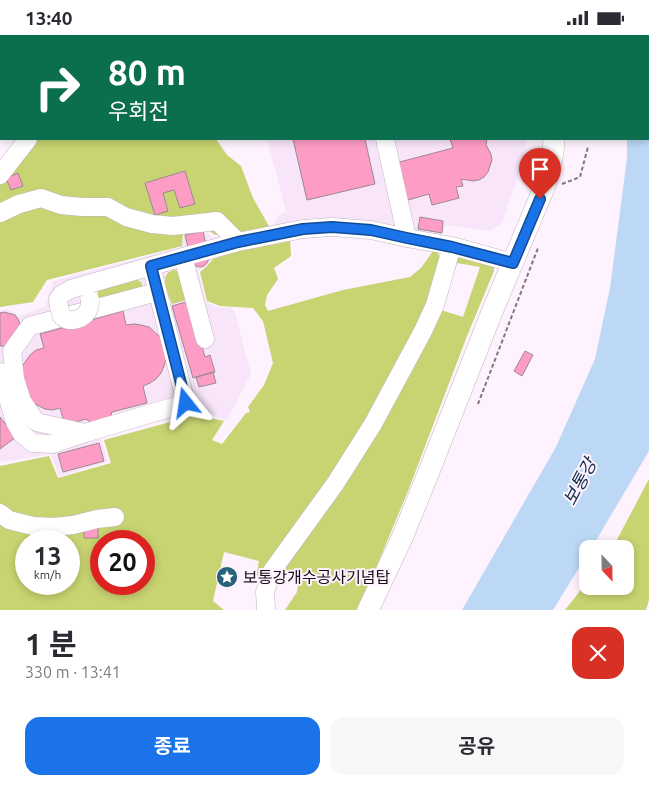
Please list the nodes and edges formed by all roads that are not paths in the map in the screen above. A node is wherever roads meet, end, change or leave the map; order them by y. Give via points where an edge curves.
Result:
1 (27, 140) edge
2 (385, 140) edge
3 (554, 140) edge
4 (0, 175) edge
5 (0, 213) edge
6 (407, 238) junction
7 (238, 242) junction
8 (452, 247) junction
9 (183, 257) junction
10 (513, 263) junction
11 (151, 266) junction
12 (157, 292) junction
13 (89, 293) junction
14 (205, 339) dead end
15 (12, 351) junction
16 (0, 370) edge
17 (85, 433) junction
18 (0, 513) edge
19 (116, 517) dead end
20 (266, 610) edge
21 (368, 610) edge

1 - 4 lane
2 - 6 lane
3 - 10 main road via 546,183
5 - 7 lane via 41,198 61,205 108,207 126,217 152,224 173,226 217,221
6 - 7 lane via 371,230 332,227 303,229
6 - 8 lane
7 - 9 lane
8 - 10 lane
8 - 20 lane via 435,305 423,331 373,424 335,484 272,571 265,592
9 - 11 lane
9 - 14 lane
10 - 21 main road via 402,538
11 - 12 lane
11 - 13 lane
12 - 15 lane via 30,326
12 - 17 lane via 186,403
13 - 13 lane, bridge via 87,313 82,318 65,319 58,307 62,294 71,289
15 - 16 lane via 2,360
15 - 17 lane via 15,379 22,401 36,422
16 - 17 lane via 15,422 33,443 53,444
18 - 19 lane via 9,520 55,527

